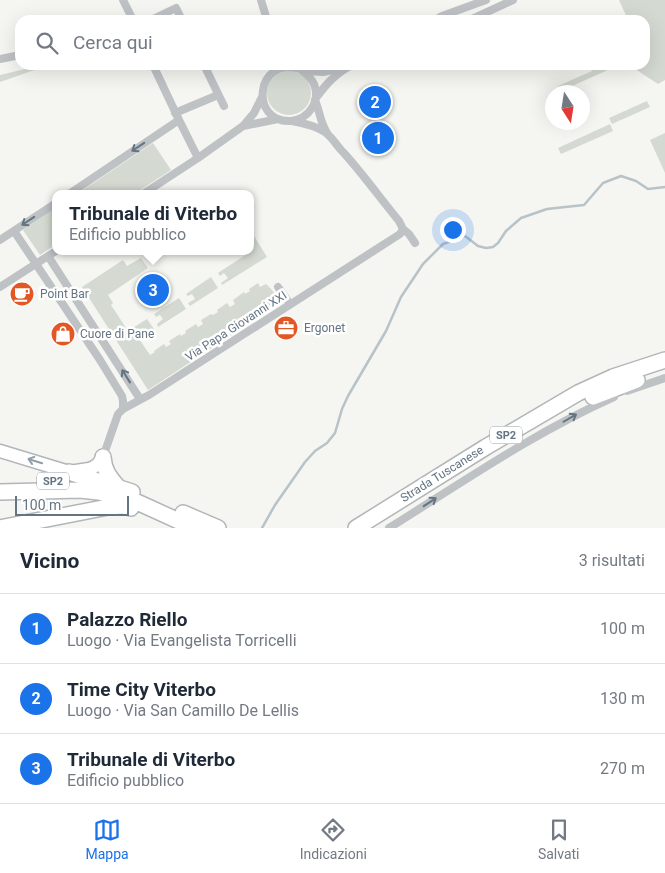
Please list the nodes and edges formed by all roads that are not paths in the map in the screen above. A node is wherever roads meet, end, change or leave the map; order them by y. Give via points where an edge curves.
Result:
1 (124, 0) edge
2 (261, 0) edge
3 (486, 0) edge
4 (514, 0) edge
5 (131, 15) edge
6 (161, 15) edge
7 (180, 15) edge
8 (266, 15) edge
9 (445, 15) edge
10 (481, 15) edge
11 (15, 56) edge
12 (0, 60) edge
13 (155, 70) edge
14 (206, 70) edge
15 (270, 70) edge
16 (277, 70) edge
17 (301, 70) edge
18 (320, 70) edge
19 (334, 70) edge
20 (342, 70) edge
21 (268, 77) junction
22 (218, 95) junction
23 (262, 97) junction
24 (316, 99) junction
25 (224, 106) dead end
26 (177, 117) junction
27 (278, 119) junction
28 (292, 121) junction
29 (243, 126) junction
30 (330, 137) junction
31 (198, 158) junction
32 (75, 190) edge
33 (149, 190) edge
34 (52, 206) edge
35 (403, 229) junction
36 (14, 230) junction
37 (0, 240) edge
38 (415, 243) dead end
39 (52, 254) edge
40 (48, 256) junction
41 (36, 263) junction
42 (67, 284) junction
43 (0, 287) edge
44 (278, 288) dead end
45 (55, 291) junction
46 (290, 304) junction
47 (112, 353) junction
48 (100, 360) junction
49 (665, 360) edge
50 (665, 370) edge
51 (665, 378) edge
52 (140, 399) junction
53 (123, 409) junction
54 (0, 451) edge
55 (102, 457) junction
56 (69, 472) junction
57 (0, 483) edge
58 (112, 485) junction
59 (0, 492) edge
60 (189, 526) edge
61 (0, 528) edge
62 (218, 528) edge
63 (356, 528) edge
64 (376, 528) edge
65 (389, 528) edge

1 - 5 street
2 - 8 street
3 - 9 street
4 - 10 street
6 - 7 street via 176,8
11 - 12 street
13 - 26 street
14 - 22 street
15 - 21 street
16 - 21 street
17 - 24 street via 311,78
18 - 19 street
20 - 24 street via 328,82
21 - 23 street
22 - 25 street
22 - 26 street
23 - 27 street via 267,110
23 - 29 street
24 - 28 street via 309,113
24 - 30 street via 321,121
26 - 31 street
26 -> 32 street
27 - 28 street
27 - 29 street
28 - 30 street
29 - 31 street
30 - 35 street
31 - 33 street
34 -> 36 street
35 - 38 street
35 - 46 street, Via Papa Giovanni XXI via 400,234
36 - 37 street
36 - 41 street
39 - 40 street
40 - 41 street
40 - 42 street
41 - 43 street
41 - 45 street
42 - 45 street
42 - 47 street
44 - 46 street
45 - 48 street
46 - 52 street, Via Papa Giovanni XXI
47 - 48 street
52 -> 47 street
48 - 53 street via 122,396
49 - 63 highway, Strada Tuscanese / SP2 via 612,377 578,393
50 - 64 highway, Strada Tuscanese / SP2 via 588,399 475,464
65 -> 51 street, Strada Tuscanese via 581,412
52 - 53 street, Via Papa Giovanni XXI
53 - 55 street via 118,414
56 -> 54 main road, SP2
55 - 56 main road via 94,467
55 - 58 highway
56 - 58 highway, SP2
57 - 58 highway, SP2 via 71,480
58 - 62 highway, SP2
59 - 60 highway, SP2 via 99,492 137,502
60 - 61 highway via 123,506

